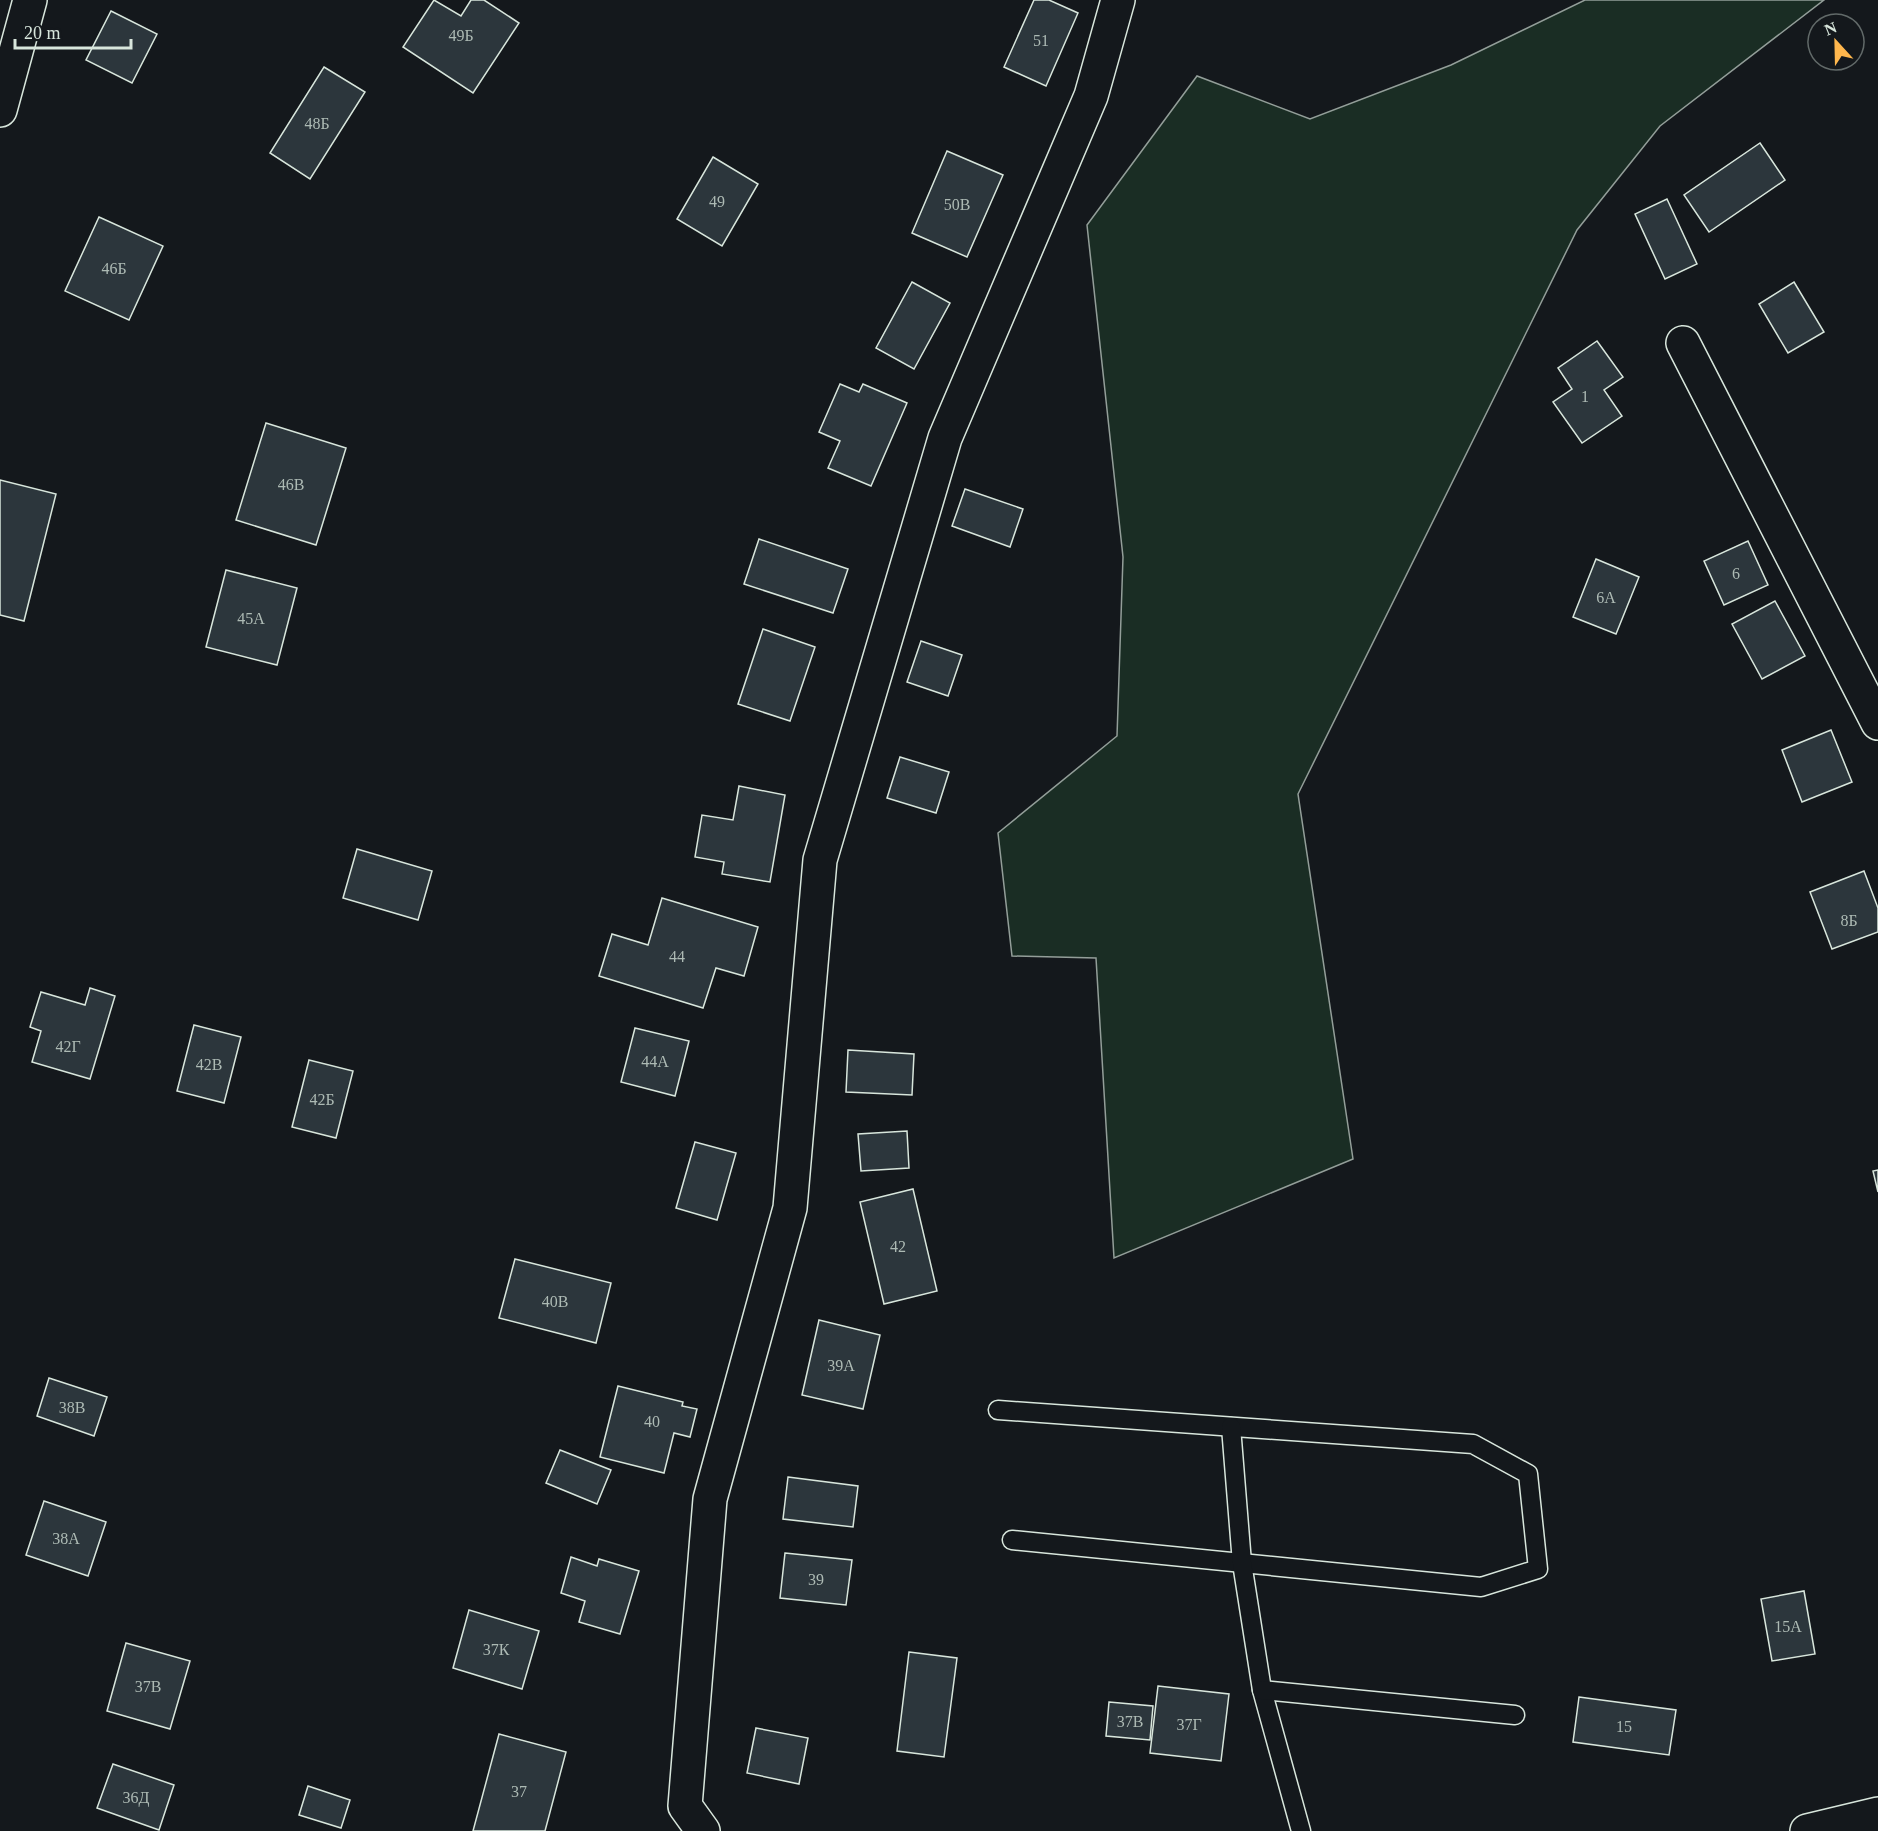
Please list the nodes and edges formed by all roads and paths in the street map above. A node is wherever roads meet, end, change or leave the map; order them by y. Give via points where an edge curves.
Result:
1 (30, 0) edge
2 (1118, 0) edge
3 (0, 110) edge
4 (1683, 343) dead end
5 (1878, 723) edge
6 (998, 1410) dead end
7 (1231, 1427) junction
8 (1012, 1540) dead end
9 (1242, 1563) junction
10 (1262, 1690) junction
11 (1515, 1715) dead end
12 (1878, 1814) edge
13 (703, 1831) edge
14 (1301, 1831) edge
15 (1807, 1831) edge

1 - 3 street
2 - 13 street via 1091,96 945,438 820,860 790,1208 710,1499 685,1806
4 - 5 street
6 - 7 lane
7 - 9 lane
7 - 9 lane via 1473,1444 1528,1474 1538,1569 1481,1587
8 - 9 lane
9 - 10 lane
10 - 11 lane
10 - 14 lane
12 - 15 street

